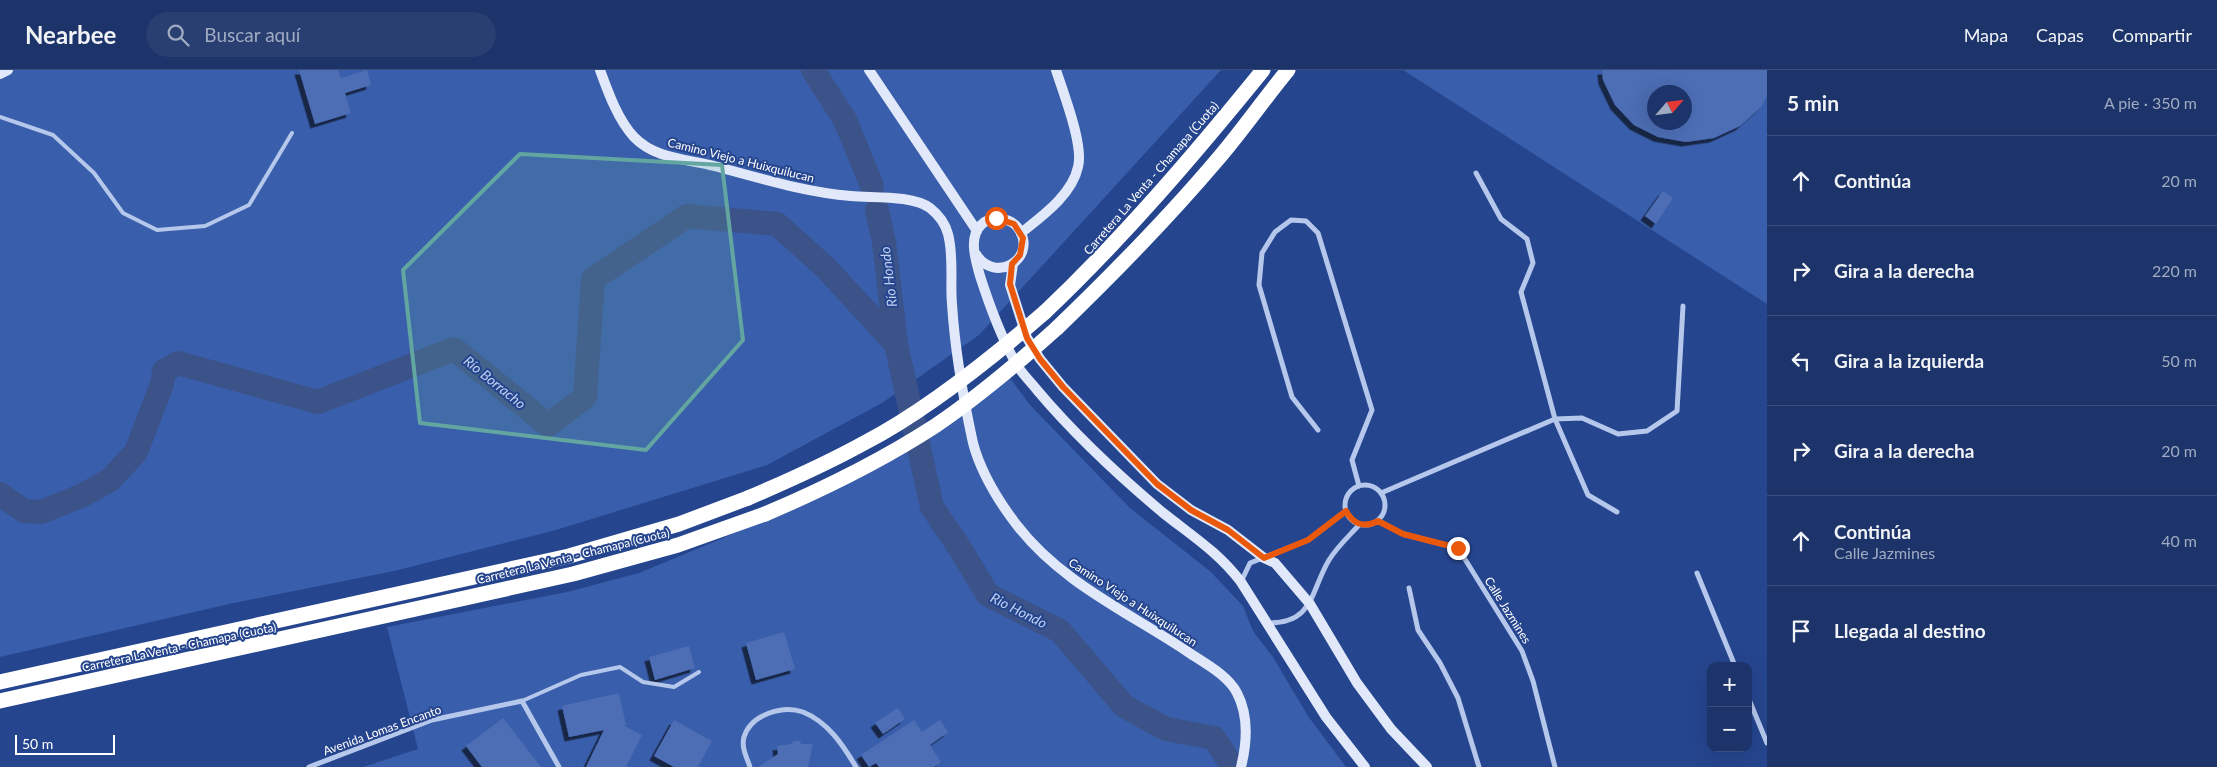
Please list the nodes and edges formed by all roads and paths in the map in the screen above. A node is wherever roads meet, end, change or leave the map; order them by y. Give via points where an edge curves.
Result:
1 (8, 70) edge
2 (600, 70) edge
3 (869, 70) edge
4 (1056, 70) edge
5 (1263, 70) edge
6 (1288, 70) edge
7 (0, 74) edge
8 (0, 117) edge
9 (292, 132) dead end
10 (1476, 173) dead end
11 (976, 231) junction
12 (1021, 233) junction
13 (976, 254) junction
14 (1012, 264) junction
15 (1683, 306) dead end
16 (1555, 419) junction
17 (1318, 430) dead end
18 (1359, 486) junction
19 (1382, 493) junction
20 (1346, 511) junction
21 (1617, 512) dead end
22 (1378, 521) junction
23 (1359, 524) junction
24 (1264, 558) junction
25 (1697, 573) dead end
26 (1241, 582) junction
27 (1408, 588) dead end
28 (1310, 604) junction
29 (1267, 623) junction
30 (1733, 662) edge
31 (699, 672) dead end
32 (0, 682) edge
33 (0, 701) edge
34 (522, 701) junction
35 (1752, 706) edge
36 (1767, 742) edge
37 (309, 767) edge
38 (559, 767) edge
39 (750, 767) edge
40 (856, 767) edge
41 (1241, 767) edge
42 (1365, 767) edge
43 (1427, 767) edge
44 (1479, 767) edge
45 (1555, 767) edge

1 - 7 main road
2 - 41 main road, Camino Viejo a Huixquilucan via 620,116 634,137 652,150 787,186 848,196 919,202 940,217 949,237 956,357 974,446 999,502 1044,557 1076,582 1226,679 1237,692 1244,714 1246,736
3 - 11 main road
4 - 12 main road via 1068,104 1079,166 1070,187 1045,214
5 - 32 highway, Carretera La Venta - Chamapa (Cuota), bridge via 1130,227 1045,312 940,395 868,442 808,472 679,524 569,556
6 - 33 highway, Carretera La Venta - Chamapa (Cuota), bridge via 1181,201 1057,328 934,426 853,474 765,514 678,545 573,574
8 - 9 lane via 52,135 94,172 123,213 157,230 205,226 249,205
10 - 16 street via 1501,219 1527,239 1533,263 1521,292
11 - 12 main road via 985,222 996,218 1008,220
11 - 13 main road via 973,242
12 - 14 main road via 1022,250
13 - 14 main road via 990,266 999,268
13 - 26 main road via 987,300 1014,362 1047,402 1093,448 1163,512 1212,550
14 - 24 main road via 1010,284 1027,338 1063,387 1157,484 1191,510 1228,530
15 - 16 street via 1677,411 1647,431 1618,434 1582,418
16 - 19 street
16 - 21 street via 1588,495
17 - 18 street via 1292,397 1259,285 1262,253 1275,232 1291,220 1306,221 1318,233 1372,410 1352,460
18 - 19 street via 1371,486
18 - 20 street via 1350,492
19 - 22 street via 1386,503
20 - 23 street
20 - 24 street via 1308,540
22 - 23 street via 1369,526
22 - 45 street, Calle Jazmines via 1403,534 1458,548 1522,651
23 - 28 street via 1329,560
24 - 26 street via 1250,564
24 - 28 main road via 1275,563
25 - 30 street
26 - 29 main road
27 - 44 street via 1418,630 1440,662 1458,698
28 - 29 street via 1296,618 1282,623
28 - 43 main road via 1357,683 1391,729
29 - 42 main road via 1326,717
31 - 34 lane, Avenida Lomas Encanto via 674,687 643,682 620,667 581,675
34 - 37 street, Avenida Lomas Encanto via 432,720
34 - 38 street
35 - 36 street
39 - 40 street via 744,751 744,737 754,722 783,709 802,712 818,721 831,732

